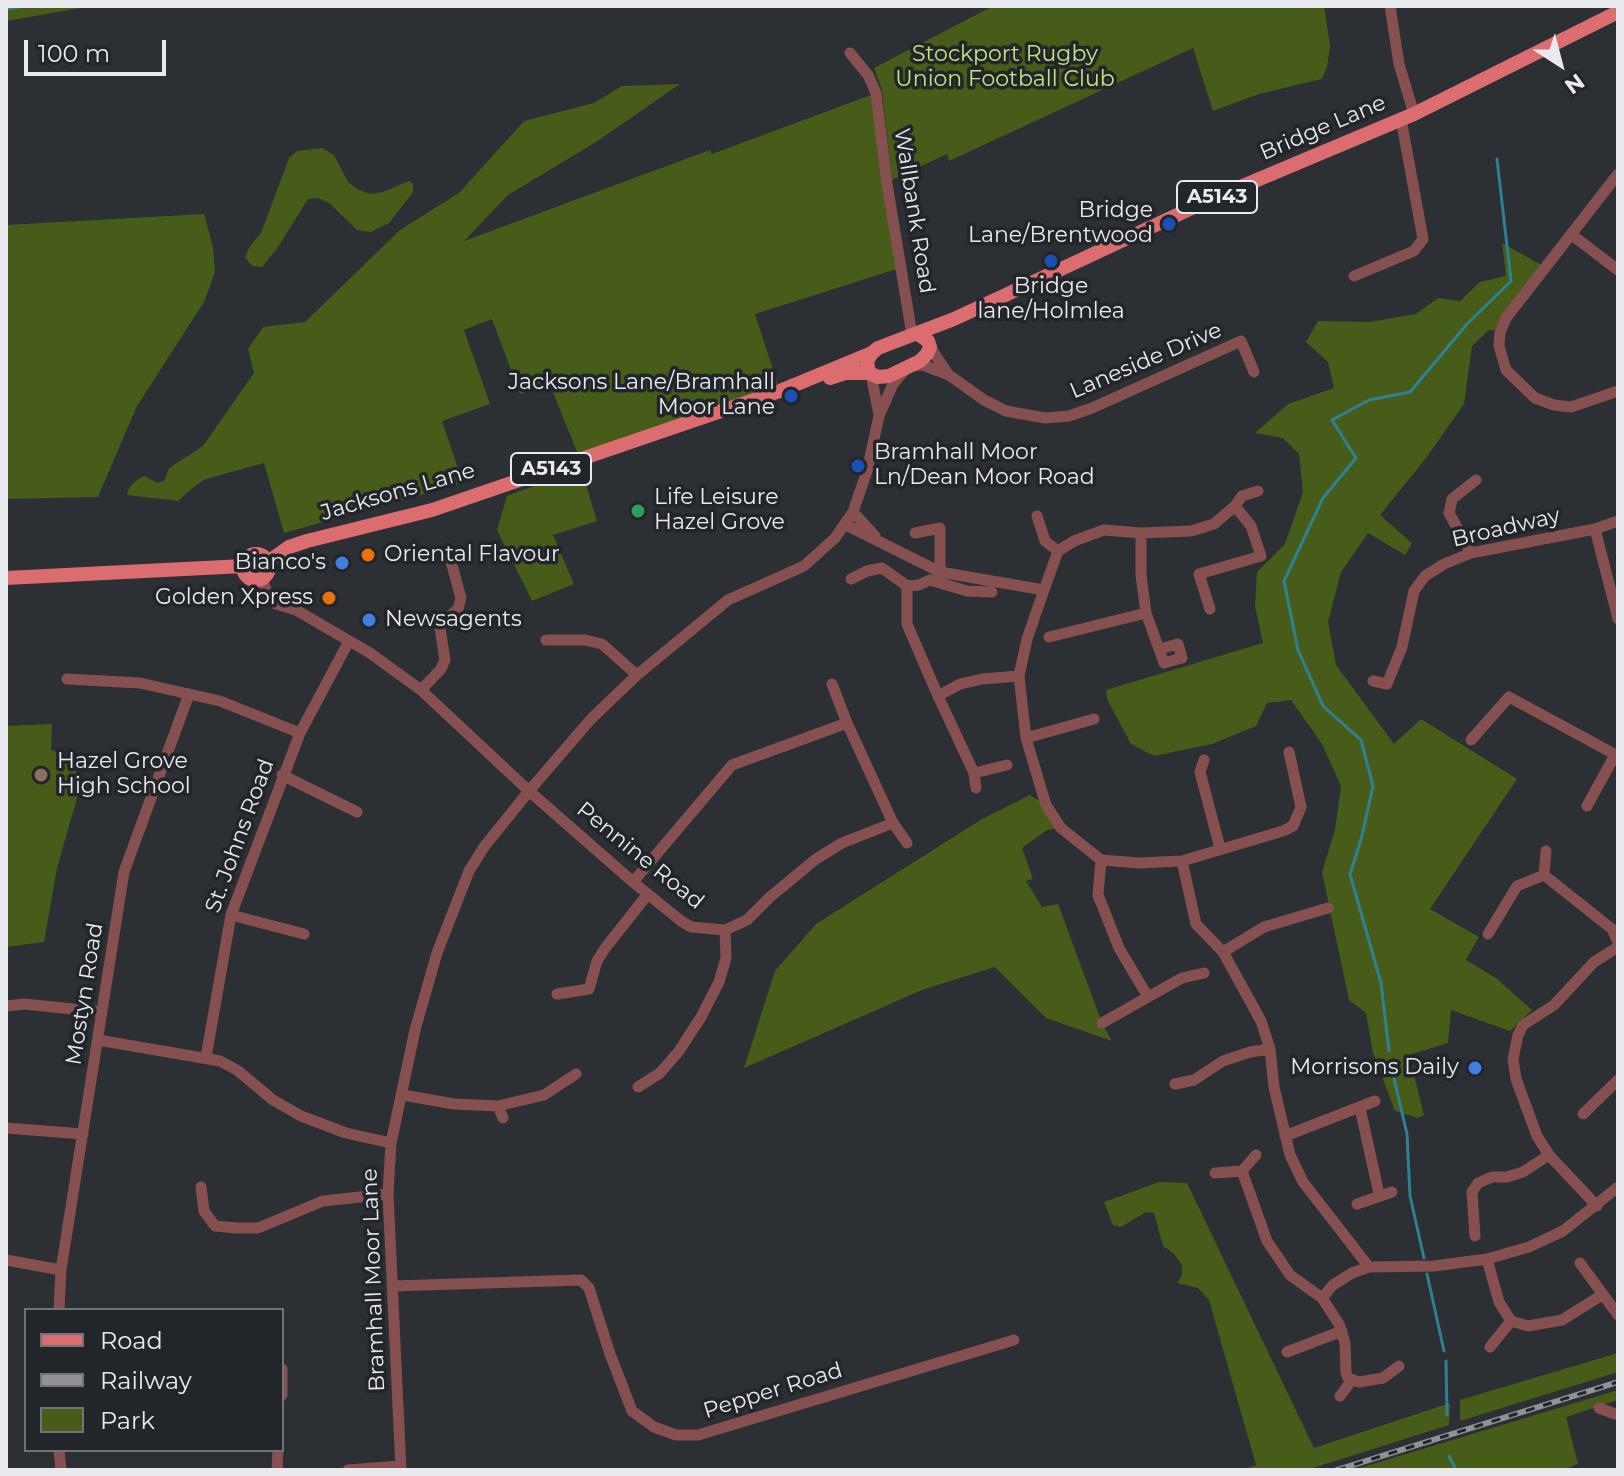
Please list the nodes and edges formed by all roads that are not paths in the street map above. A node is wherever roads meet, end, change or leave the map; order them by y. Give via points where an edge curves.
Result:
1 (1390, 6) edge
2 (1618, 12) edge
3 (850, 53) dead end
4 (1408, 116) junction
5 (1618, 174) edge
6 (1572, 235) junction
7 (1618, 270) edge
8 (1354, 276) dead end
9 (922, 340) junction
10 (872, 353) junction
11 (909, 367) junction
12 (1254, 372) dead end
13 (870, 374) junction
14 (949, 375) junction
15 (1618, 391) edge
16 (771, 394) junction
17 (879, 416) junction
18 (1476, 480) dead end
19 (1258, 491) dead end
20 (1235, 506) junction
21 (853, 512) junction
22 (1037, 516) dead end
23 (1618, 521) edge
24 (846, 525) junction
25 (1595, 529) junction
26 (915, 533) dead end
27 (1141, 533) junction
28 (878, 539) junction
29 (1058, 551) junction
30 (1471, 553) junction
31 (450, 558) dead end
32 (268, 562) junction
33 (244, 566) junction
34 (940, 572) junction
35 (6, 578) edge
36 (262, 579) junction
37 (851, 579) dead end
38 (907, 586) junction
39 (1044, 590) junction
40 (992, 592) dead end
41 (1210, 609) dead end
42 (1146, 613) junction
43 (1618, 619) edge
44 (1049, 637) dead end
45 (546, 640) dead end
46 (349, 641) junction
47 (1159, 649) dead end
48 (637, 675) junction
49 (1019, 676) junction
50 (67, 679) dead end
51 (1373, 681) dead end
52 (832, 684) dead end
53 (421, 690) junction
54 (189, 694) junction
55 (938, 696) junction
56 (1094, 719) dead end
57 (847, 723) junction
58 (300, 733) junction
59 (1026, 738) junction
60 (1471, 740) dead end
61 (1289, 752) dead end
62 (1617, 756) edge
63 (1204, 760) dead end
64 (1007, 765) dead end
65 (974, 773) junction
66 (282, 775) junction
67 (976, 788) dead end
68 (529, 791) junction
69 (1587, 806) dead end
70 (357, 812) dead end
71 (893, 823) junction
72 (907, 843) dead end
73 (1220, 848) junction
74 (1546, 851) dead end
75 (1101, 860) junction
76 (1182, 861) junction
77 (1544, 875) junction
78 (633, 882) junction
79 (648, 894) junction
80 (1328, 908) dead end
81 (231, 915) junction
82 (725, 930) junction
83 (304, 934) dead end
84 (1488, 934) dead end
85 (1618, 945) edge
86 (1223, 952) junction
87 (1204, 973) dead end
88 (557, 994) dead end
89 (1148, 997) junction
90 (6, 1006) edge
91 (102, 1012) junction
92 (1102, 1023) dead end
93 (98, 1040) junction
94 (1270, 1049) junction
95 (206, 1057) junction
96 (576, 1074) dead end
97 (1618, 1080) edge
98 (1175, 1084) dead end
99 (638, 1087) dead end
100 (403, 1095) junction
101 (1375, 1101) dead end
102 (498, 1106) junction
103 (1360, 1108) junction
104 (1583, 1114) dead end
105 (503, 1118) dead end
106 (6, 1128) edge
107 (83, 1134) junction
108 (1285, 1136) junction
109 (391, 1143) junction
110 (1256, 1155) dead end
111 (1549, 1155) junction
112 (1242, 1171) junction
113 (1215, 1173) dead end
114 (201, 1187) dead end
115 (1618, 1187) edge
116 (388, 1194) junction
117 (1357, 1204) dead end
118 (1597, 1206) junction
119 (1475, 1236) dead end
120 (1487, 1259) junction
121 (6, 1260) edge
122 (1580, 1263) dead end
123 (1369, 1267) junction
124 (61, 1270) junction
125 (393, 1286) junction
126 (1602, 1295) junction
127 (1322, 1298) junction
128 (59, 1308) edge
129 (1618, 1315) edge
130 (1511, 1321) junction
131 (1342, 1331) junction
132 (1014, 1340) dead end
133 (1490, 1347) dead end
134 (1287, 1352) dead end
135 (1399, 1366) dead end
136 (1352, 1380) junction
137 (1340, 1396) dead end
138 (1599, 1408) dead end
139 (1616, 1414) edge
140 (1618, 1428) edge
141 (401, 1468) edge
142 (348, 1470) edge

1 - 4 street
2 - 4 main road, Bridge Lane / A5143
3 - 9 street, Wallbank Road via 876,93 887,184
4 - 8 street via 1423,239 1414,251
4 - 9 main road, Bridge Lane / A5143 via 1207,201 954,319
5 - 6 street
6 - 7 street
6 - 15 street via 1506,318 1500,358 1524,390 1554,405 1571,407
9 - 10 main road, Bridge Lane
9 - 11 main road via 927,354
9 - 14 street, Laneside Drive
10 - 13 main road via 867,361
10 - 16 main road, Jacksons Lane / A5143
11 - 13 main road, Jacksons Lane via 889,376
11 - 14 street, Laneside Drive via 923,365
11 - 17 street, Bramhall Moor Lane via 893,384
12 - 14 street, Laneside Drive via 1241,341 1092,408 1045,418 1006,411
13 - 16 main road, Jacksons Lane / A5143 via 845,373
13 - 17 street, Bramhall Moor Lane
16 - 32 main road, Jacksons Lane / A5143 via 432,510 289,547
17 - 21 street, Bramhall Moor Lane
18 - 30 street via 1452,499 1449,513
19 - 20 street via 1242,496
20 - 27 street via 1214,524 1191,531
20 - 41 street via 1251,526 1261,556 1199,574
21 - 24 street, Bramhall Moor Lane
21 - 28 street
22 - 29 street via 1045,541
23 - 25 street, Broadway
24 - 28 street
24 - 48 street, Bramhall Moor Lane via 804,566 728,600
25 - 30 street, Broadway
25 - 43 street
26 - 34 street via 940,528
27 - 29 street via 1104,530
27 - 42 street
28 - 34 street
29 - 39 street
30 - 51 street, Broadway via 1425,576 1414,591 1402,647 1387,684
31 - 53 street via 461,598 440,628 445,660
32 - 33 main road, Jacksons Lane / A5143 via 254,555
32 - 36 main road
33 - 35 main road, Jacksons Lane / A5143
33 - 36 main road via 247,577
34 - 39 street
36 - 46 street, Pennine Road via 276,604
37 - 38 street via 882,568
38 - 40 street via 930,580
38 - 55 street via 907,624
39 - 49 street
42 - 44 street
42 - 47 street
45 - 48 street via 602,644
46 - 53 street, Pennine Road
46 - 58 street, St. Johns Road
48 - 68 street, Bramhall Moor Lane
49 - 55 street via 960,684
49 - 59 street
50 - 54 street via 140,683
52 - 57 street
53 - 68 street, Pennine Road
54 - 58 street
54 - 91 street, Mostyn Road via 124,872
55 - 65 street
56 - 59 street
57 - 71 street
57 - 78 street via 732,765
58 - 66 street, St. Johns Road
59 - 75 street via 1046,805 1061,828
60 - 62 street via 1509,697
61 - 73 street via 1301,807 1293,826
62 - 69 street
63 - 73 street via 1200,772
64 - 65 street
65 - 67 street
66 - 70 street
66 - 81 street, St. Johns Road
68 - 78 street, Pennine Road
68 - 100 street, Bramhall Moor Lane via 469,871 437,953
71 - 72 street
71 - 82 street via 816,859 747,920
73 - 76 street
74 - 77 street
75 - 76 street
75 - 89 street via 1098,895 1119,948
76 - 86 street via 1196,924
77 - 84 street via 1517,886
77 - 85 street via 1612,929
78 - 79 street, Pennine Road
79 - 82 street, Pennine Road via 691,927
79 - 88 street via 597,961 589,989
80 - 86 street via 1264,927
81 - 83 street
81 - 95 street, St. Johns Road
82 - 99 street via 726,958 701,1017 660,1073
85 - 111 street via 1594,962 1554,1005 1523,1025 1518,1035 1516,1079
86 - 94 street via 1261,1021
87 - 89 street via 1182,978
89 - 92 street
90 - 91 street
91 - 93 street, Mostyn Road
93 - 95 street
93 - 107 street, Mostyn Road
94 - 98 street via 1223,1061 1194,1080
94 - 108 street
95 - 109 street via 237,1070 301,1116
96 - 102 street via 544,1095
97 - 104 street
100 - 102 street
100 - 109 street, Bramhall Moor Lane
101 - 103 street
102 - 105 street
103 - 108 street
103 - 117 street via 1385,1193
106 - 107 street
107 - 124 street, Mostyn Road
108 - 123 street via 1303,1182
109 - 116 street, Bramhall Moor Lane
110 - 112 street
111 - 118 street
111 - 119 street via 1523,1172 1478,1183 1472,1192
112 - 113 street
112 - 127 street via 1267,1241 1290,1275
114 - 116 street via 204,1211 215,1226 237,1228 258,1228 323,1201
115 - 118 street
116 - 125 street, Bramhall Moor Lane
118 - 120 street via 1563,1231
120 - 123 street
120 - 130 street via 1499,1302
121 - 124 street
122 - 126 street
123 - 127 street via 1333,1285
124 - 128 street, Mostyn Road
125 - 132 street, Pepper Road via 581,1280 589,1288 632,1411 676,1435 698,1435
125 - 141 street, Bramhall Moor Lane
126 - 129 street
126 - 130 street via 1562,1320 1528,1326
127 - 131 street
130 - 133 street
131 - 134 street
131 - 136 street via 1346,1373
135 - 136 street via 1383,1378
136 - 137 street
138 - 139 street
139 - 140 street
141 - 142 street

